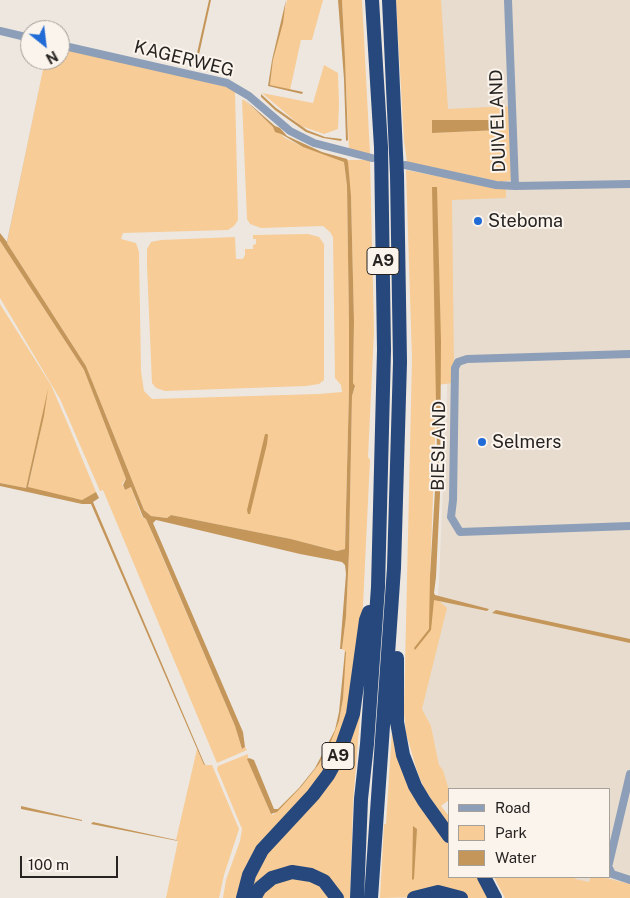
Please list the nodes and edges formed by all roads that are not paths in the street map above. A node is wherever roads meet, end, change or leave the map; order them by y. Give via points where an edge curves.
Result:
1 (372, 0) edge
2 (389, 0) edge
3 (508, 0) edge
4 (0, 31) edge
5 (20, 36) edge
6 (70, 47) edge
7 (376, 152) junction
8 (401, 170) junction
9 (630, 184) edge
10 (515, 186) junction
11 (630, 354) edge
12 (630, 526) edge
13 (394, 568) junction
14 (378, 587) junction
15 (630, 774) edge
16 (448, 835) edge
17 (610, 859) edge
18 (610, 870) edge
19 (485, 878) edge
20 (630, 880) edge
21 (243, 898) edge
22 (254, 898) edge
23 (337, 898) edge
24 (357, 898) edge
25 (371, 898) edge
26 (414, 898) edge
27 (461, 898) edge
28 (495, 898) edge

1 - 7 highway, A9
2 - 8 highway, A9 via 396,150
3 - 10 street, DUIVELAND
4 - 5 street
6 - 7 street, KAGERWEG via 227,83 249,96 290,132 314,143
7 - 14 highway, A9 via 382,172 384,350
8 - 10 street
8 - 13 highway, A9
9 - 10 street, DUIVELAND
11 - 12 street, BIESLAND via 467,359 458,362 455,368 451,517 460,532
13 - 16 highway, A9 via 399,604 396,701 400,741 415,786
13 - 25 highway, A9
14 - 21 highway, A9 via 366,620 353,714 338,757 313,795 262,850 249,875
14 - 24 highway, A9 via 360,800
15 - 17 street
18 - 20 street via 612,874
19 - 28 highway
22 - 23 highway via 272,878 292,872 324,881
26 - 27 highway via 438,892

